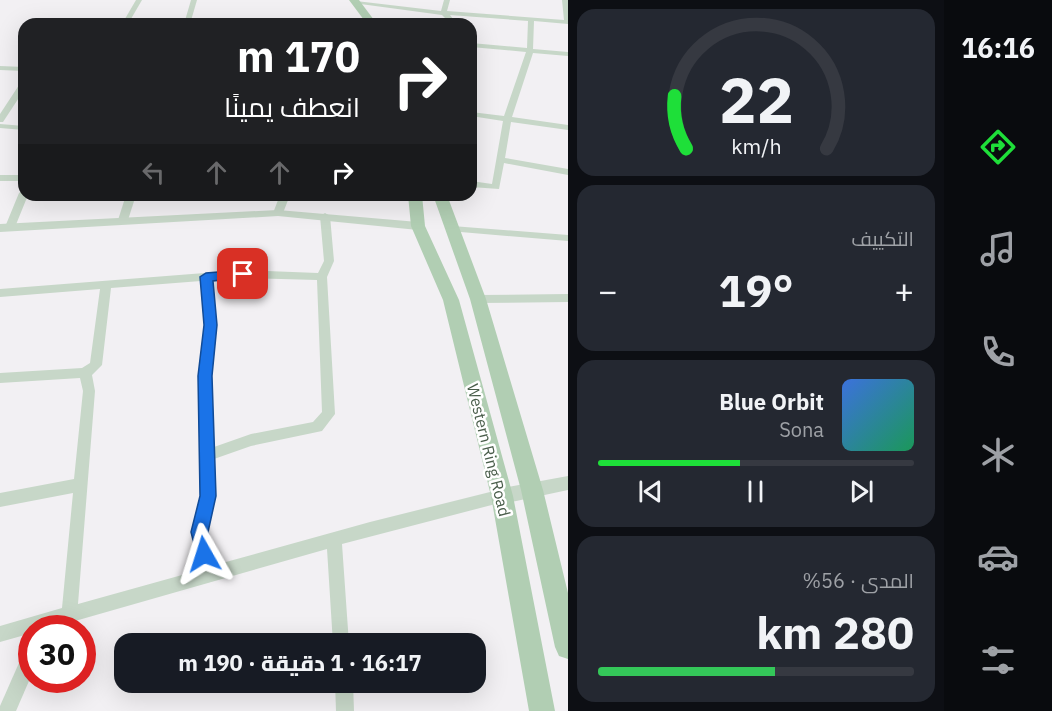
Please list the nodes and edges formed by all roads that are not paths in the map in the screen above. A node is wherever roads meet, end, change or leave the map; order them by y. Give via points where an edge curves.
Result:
1 (139, 0) edge
2 (194, 0) edge
3 (447, 0) edge
4 (565, 0) edge
5 (343, 1) edge
6 (355, 1) edge
7 (444, 13) junction
8 (128, 18) edge
9 (189, 18) edge
10 (354, 18) edge
11 (368, 18) edge
12 (449, 18) edge
13 (531, 20) junction
14 (567, 22) edge
15 (477, 45) edge
16 (530, 51) junction
17 (567, 54) edge
18 (0, 68) edge
19 (18, 69) edge
20 (18, 93) edge
21 (477, 115) edge
22 (0, 120) edge
23 (507, 120) junction
24 (0, 126) edge
25 (18, 128) edge
26 (567, 128) edge
27 (500, 160) junction
28 (567, 172) edge
29 (0, 177) edge
30 (18, 178) edge
31 (477, 185) edge
32 (20, 201) edge
33 (129, 201) edge
34 (283, 201) edge
35 (416, 201) edge
36 (442, 201) edge
37 (278, 213) junction
38 (325, 216) junction
39 (123, 220) junction
40 (418, 226) junction
41 (5, 228) edge
42 (452, 230) junction
43 (567, 238) edge
44 (206, 277) junction
45 (322, 277) junction
46 (106, 285) junction
47 (0, 292) edge
48 (567, 298) edge
49 (478, 299) junction
50 (451, 300) junction
51 (85, 373) junction
52 (0, 378) edge
53 (207, 455) junction
54 (567, 483) edge
55 (79, 485) junction
56 (532, 490) junction
57 (502, 496) junction
58 (0, 500) edge
59 (334, 539) junction
60 (209, 576) junction
61 (69, 615) edge
62 (72, 615) edge
63 (18, 631) edge
64 (340, 633) edge
65 (0, 634) edge
66 (567, 647) edge
67 (18, 685) edge
68 (344, 693) edge
69 (7, 711) edge
70 (345, 711) edge
71 (542, 711) edge

1 - 8 street
2 - 9 street
3 - 7 street
4 - 14 street
5 - 6 main road
5 - 10 main road
6 - 7 street
6 - 11 main road
7 - 12 street
7 - 13 street
13 - 14 street
13 - 16 street
15 - 16 street
16 - 17 street
16 - 23 street
18 - 19 street
20 - 22 street
21 - 23 street
23 - 26 street
23 - 27 street
24 - 25 street
27 - 28 street
27 - 31 street via 496,187
29 - 30 street
32 - 41 street
33 - 39 street
34 - 37 street
35 - 40 main road, Western Ring Road
36 - 42 main road, Western Ring Road
37 - 38 street
37 - 39 street
38 - 40 street
38 - 45 street via 329,261
39 - 41 street
40 - 50 main road, Western Ring Road
42 - 43 street
42 - 49 main road, Western Ring Road
44 - 45 street
44 - 46 street
44 - 53 street via 211,325 205,376
45 - 53 street via 329,414 317,427 251,440
46 - 47 street
46 - 51 street via 96,366
48 - 49 street
49 - 50 main road
49 - 56 main road, Western Ring Road
50 - 57 main road, Western Ring Road
51 - 52 street
51 - 55 street via 89,391
53 - 60 street via 208,496 200,532
54 - 56 street
55 - 58 street
55 - 61 street
56 - 57 street
56 - 66 main road, Western Ring Road
57 - 59 street
57 - 71 main road, Western Ring Road
59 - 60 street
59 - 64 street
60 - 62 street
63 - 65 street
67 - 69 street
68 - 70 street

